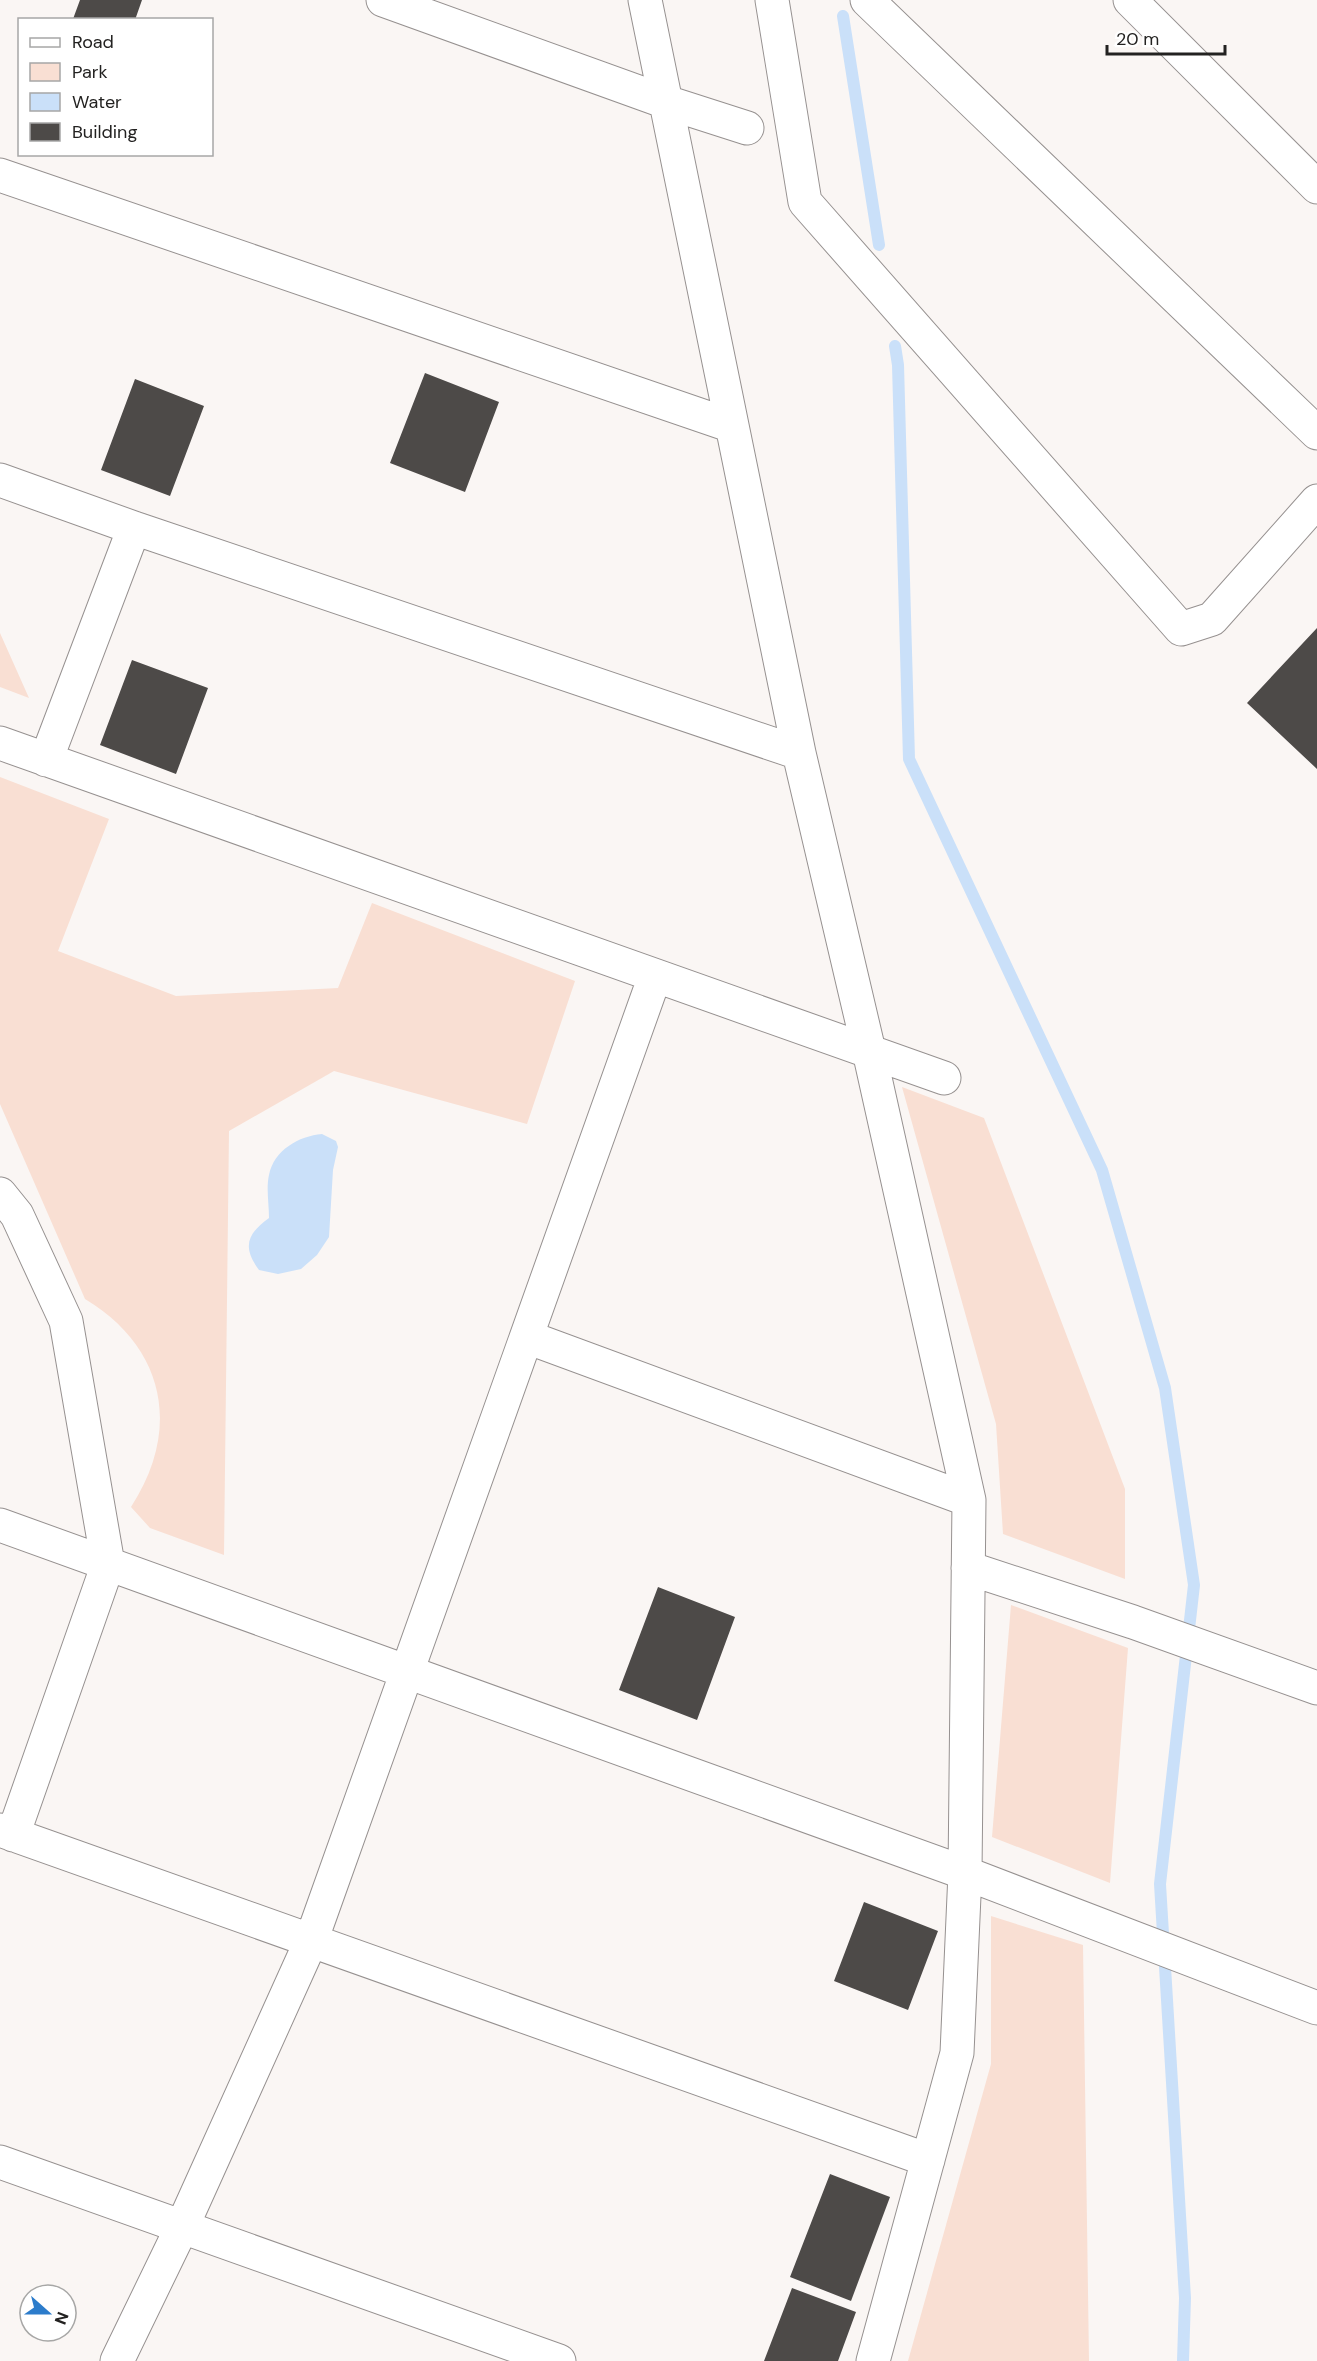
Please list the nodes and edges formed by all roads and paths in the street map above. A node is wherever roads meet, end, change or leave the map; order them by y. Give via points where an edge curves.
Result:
1 (383, 0) edge
2 (645, 0) edge
3 (772, 0) edge
4 (867, 0) edge
5 (1130, 0) edge
6 (666, 102) junction
7 (747, 128) dead end
8 (0, 175) edge
9 (1317, 187) edge
10 (732, 426) junction
11 (1317, 434) edge
12 (0, 480) edge
13 (1317, 501) edge
14 (134, 528) junction
15 (0, 743) edge
16 (799, 753) junction
17 (46, 760) junction
18 (656, 975) junction
19 (868, 1051) junction
20 (944, 1078) dead end
21 (0, 1194) edge
22 (527, 1337) junction
23 (969, 1500) junction
24 (0, 1525) edge
25 (108, 1564) junction
26 (968, 1568) junction
27 (407, 1672) junction
28 (1317, 1688) edge
29 (6, 1833) edge
30 (965, 1873) junction
31 (312, 1941) junction
32 (1317, 2008) edge
33 (928, 2160) junction
34 (0, 2162) edge
35 (182, 2227) junction
36 (117, 2361) edge
37 (559, 2361) edge
38 (873, 2361) edge

1 - 6 street
2 - 6 street
3 - 13 street via 805,202 1182,629 1212,620
4 - 11 street
5 - 9 street
6 - 7 street
6 - 10 street
8 - 10 street
10 - 16 street
12 - 14 street
14 - 16 street
14 - 17 street
15 - 17 street
16 - 19 street
17 - 18 street
18 - 19 street
18 - 22 street
19 - 20 street
19 - 23 street
21 - 25 street via 17,1215 66,1321
22 - 23 street
22 - 27 street
23 - 26 street
24 - 25 street
25 - 27 street
25 - 29 street
26 - 28 street
26 - 30 street
27 - 30 street
27 - 31 street
29 - 31 street
30 - 32 street
30 - 33 street via 957,2053
31 - 33 street
31 - 35 street
33 - 38 street
34 - 35 street
35 - 36 street
35 - 37 street

